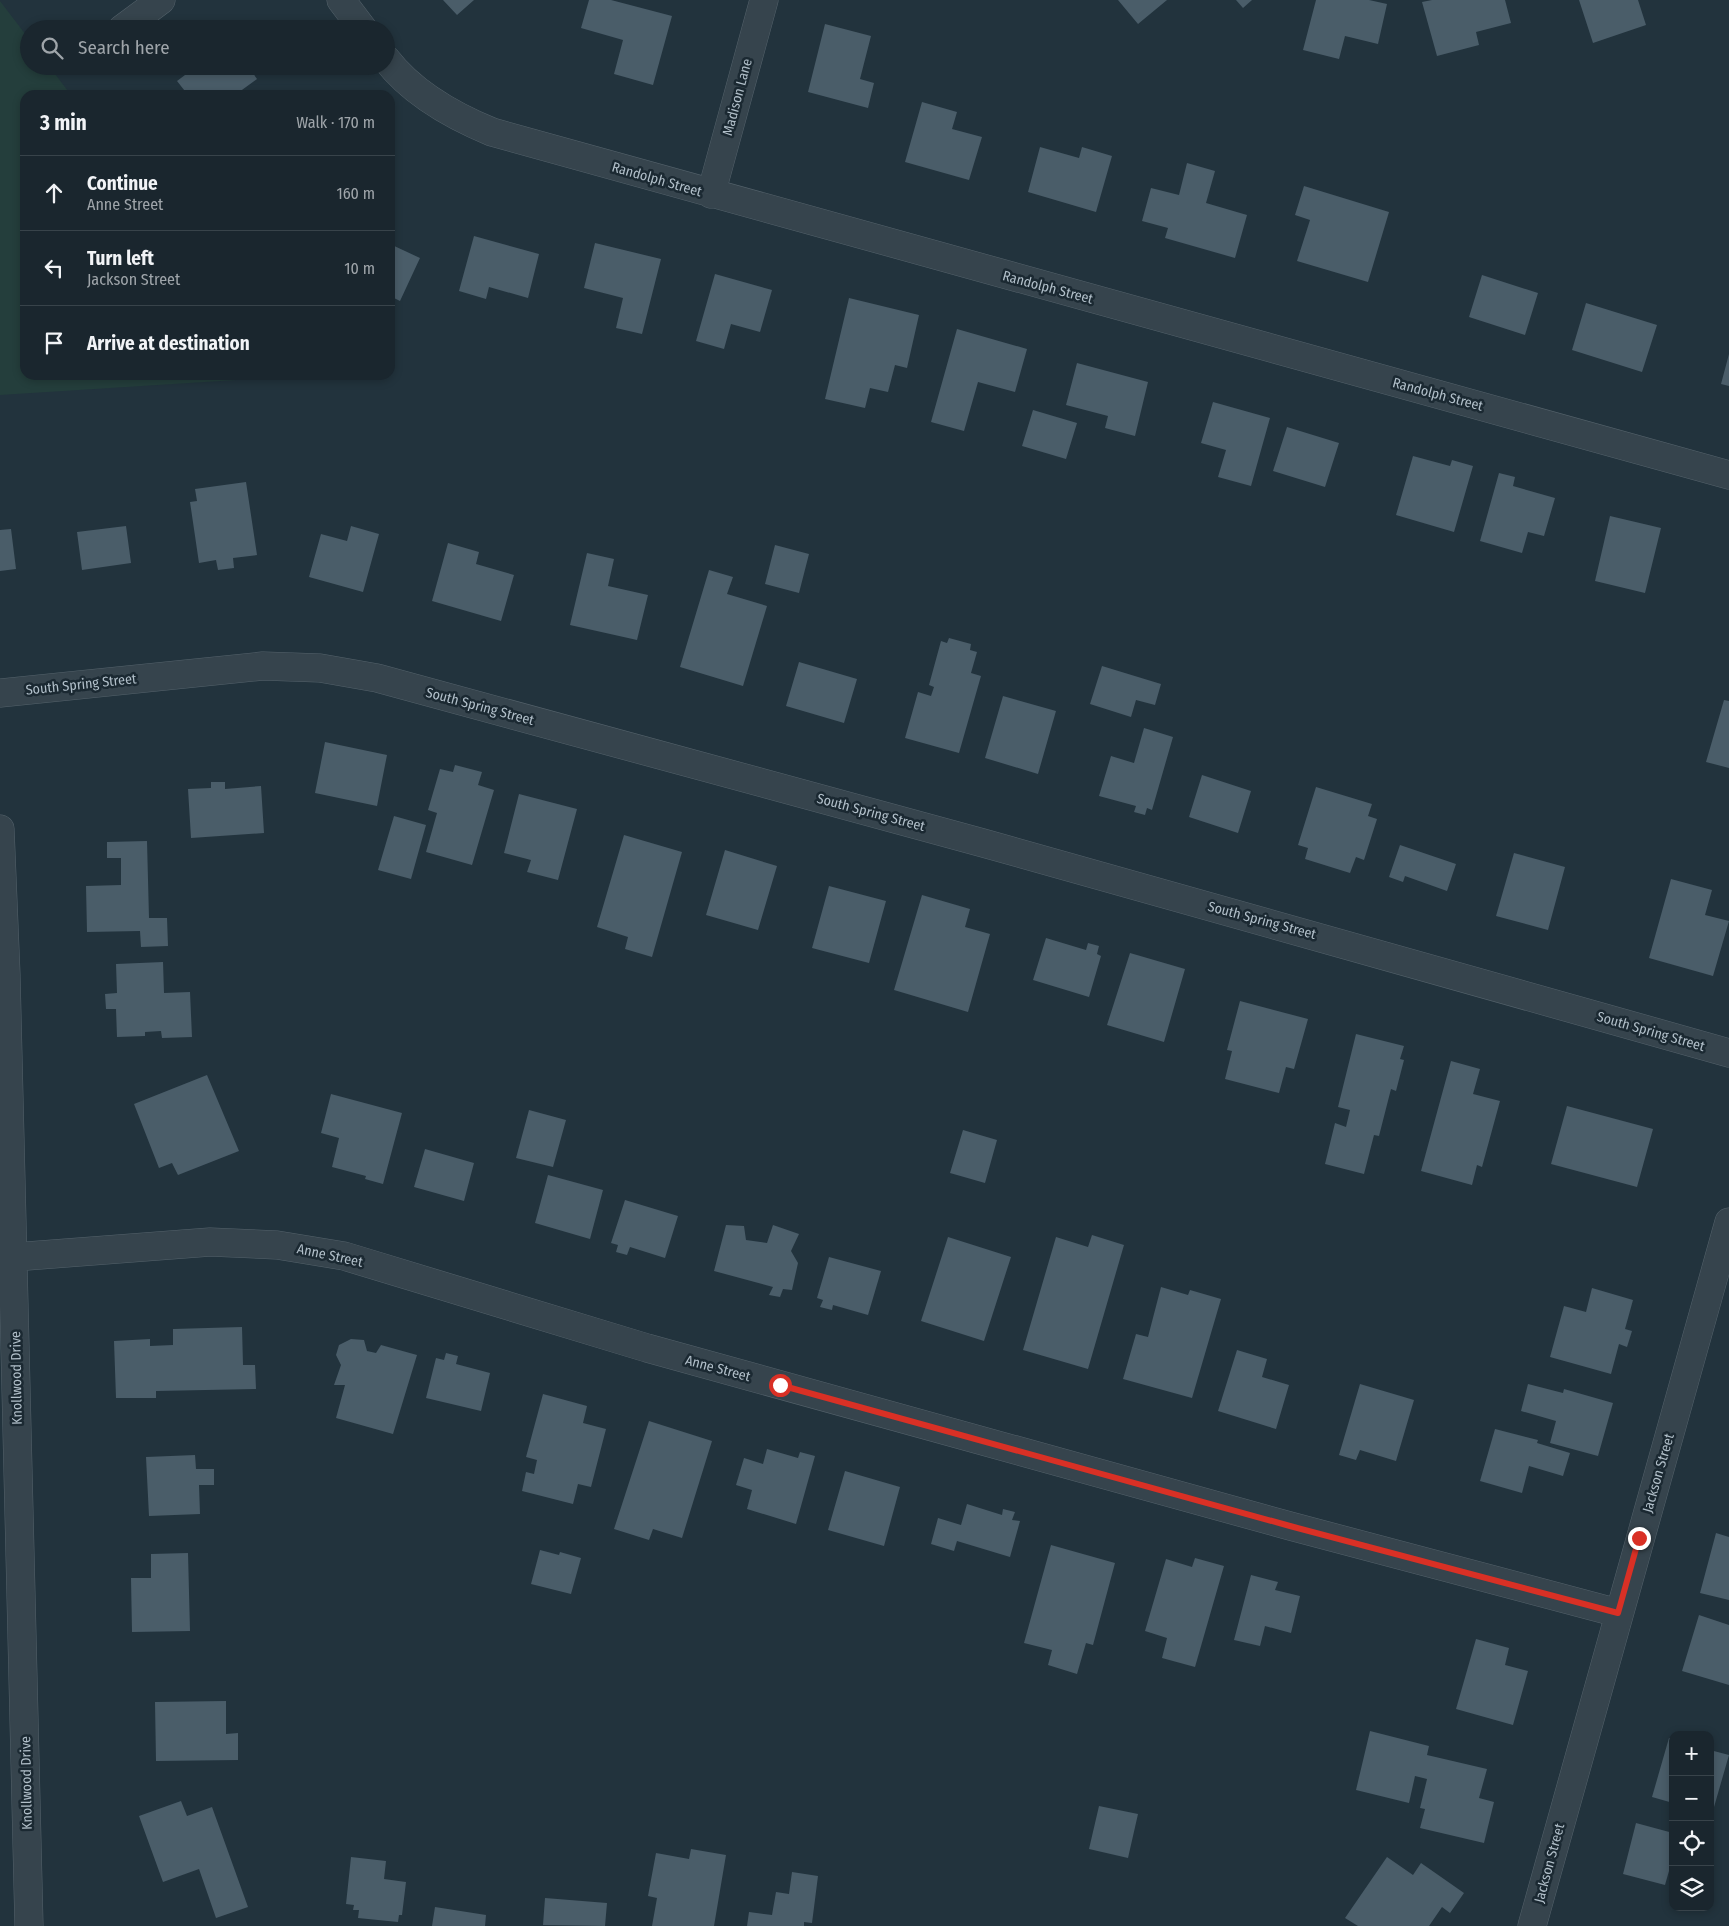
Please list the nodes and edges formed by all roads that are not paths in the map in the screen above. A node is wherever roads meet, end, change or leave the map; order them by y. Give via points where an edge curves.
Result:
1 (161, 0) edge
2 (341, 0) edge
3 (764, 0) edge
4 (134, 20) edge
5 (356, 20) edge
6 (395, 68) edge
7 (711, 194) junction
8 (1729, 475) edge
9 (0, 693) edge
10 (0, 829) edge
11 (1729, 1053) edge
12 (1729, 1222) edge
13 (14, 1257) junction
14 (1618, 1613) junction
15 (29, 1926) edge
16 (1532, 1926) edge

1 - 4 street
2 - 5 street
3 - 7 street, Madison Lane
6 - 7 street, Randolph Street via 426,97 492,132
7 - 8 street, Randolph Street
9 - 11 street, South Spring Street via 263,666 320,668 377,678 1306,932
10 - 13 street, Knollwood Drive
12 - 14 street, Jackson Street
13 - 14 street, Anne Street via 210,1242 277,1245 344,1256 666,1353
13 - 15 street, Knollwood Drive
14 - 16 street, Jackson Street

